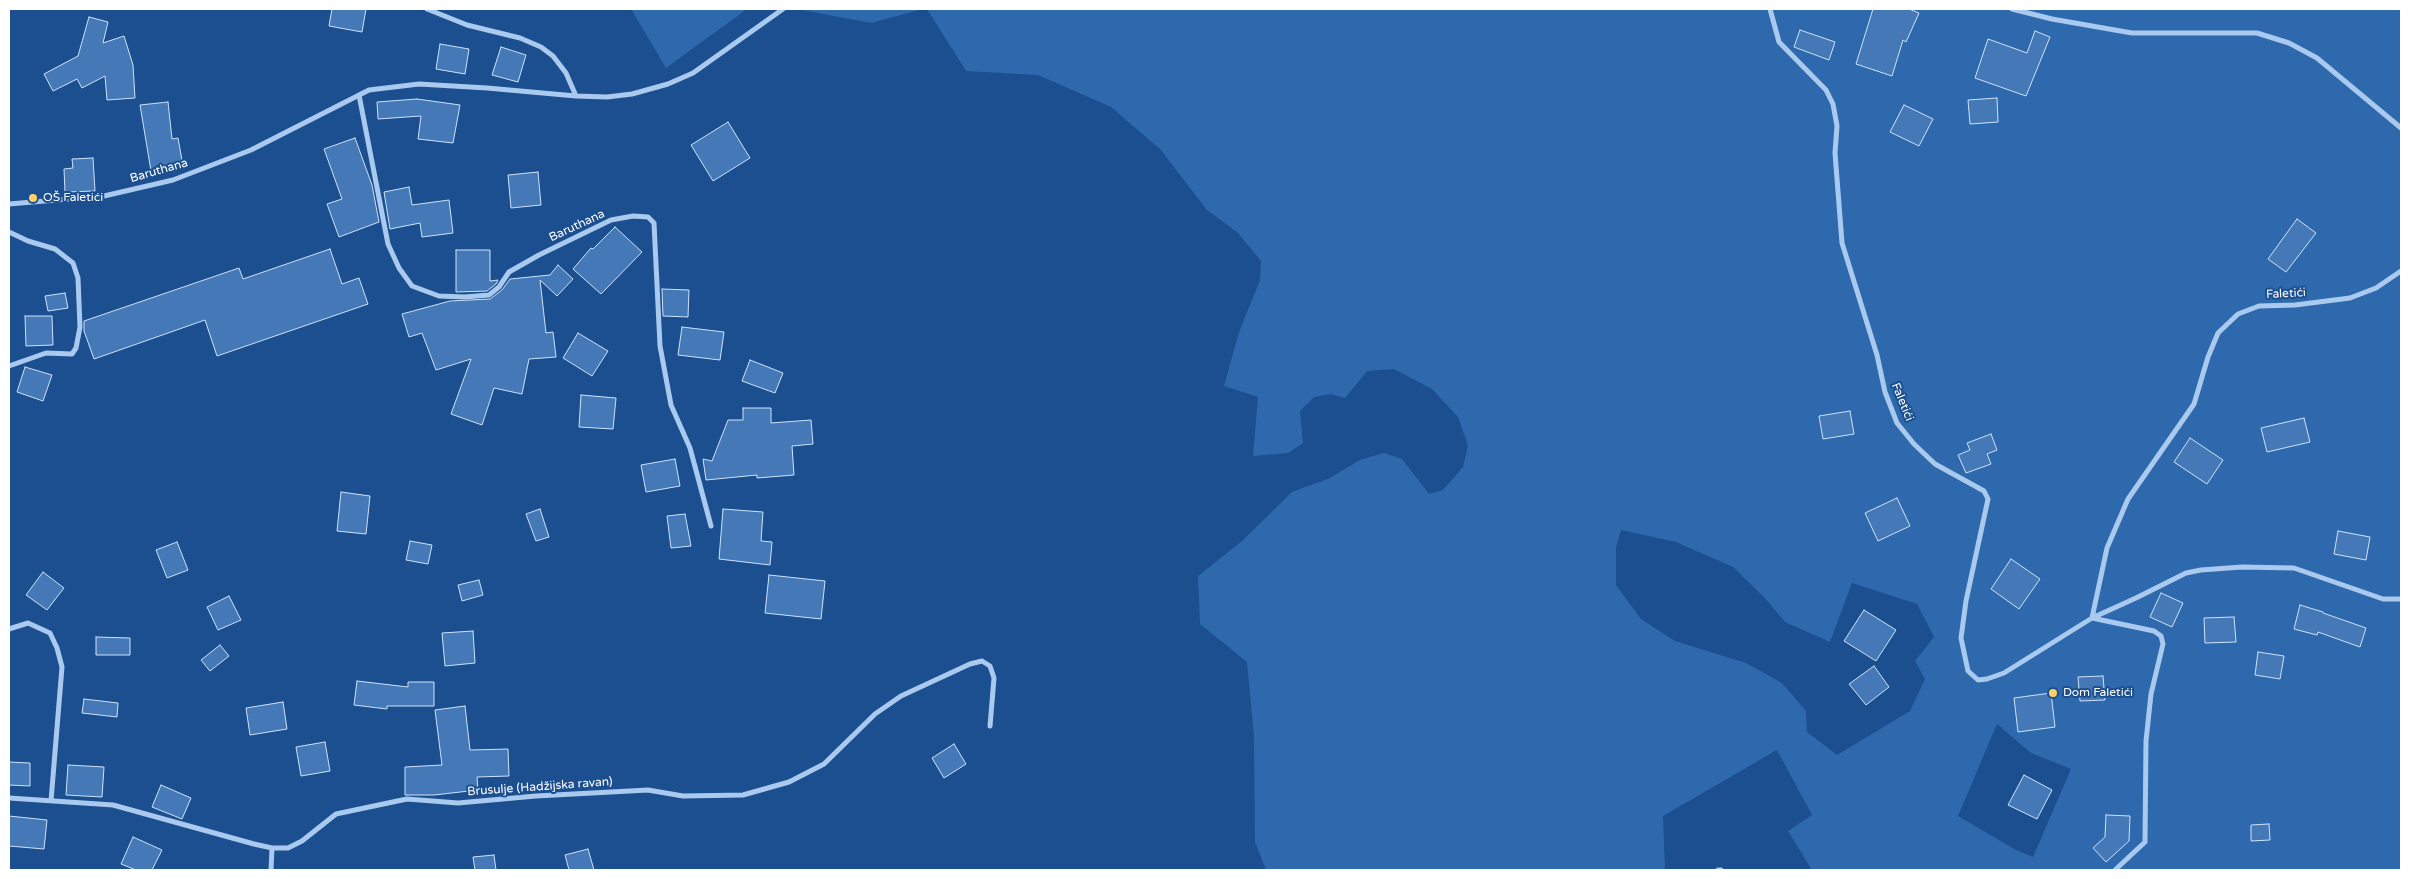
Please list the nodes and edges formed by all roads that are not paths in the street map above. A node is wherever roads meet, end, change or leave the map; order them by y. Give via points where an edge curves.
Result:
1 (428, 9) edge
2 (783, 9) edge
3 (1770, 9) edge
4 (2012, 9) edge
5 (359, 95) junction
6 (576, 96) junction
7 (2401, 128) edge
8 (9, 204) edge
9 (9, 232) edge
10 (2401, 271) edge
11 (9, 366) edge
12 (712, 526) dead end
13 (2401, 599) edge
14 (2092, 618) junction
15 (9, 629) edge
16 (990, 726) dead end
17 (9, 798) edge
18 (51, 801) junction
19 (272, 848) junction
20 (271, 870) edge
21 (2115, 870) edge

1 - 6 street via 541,47 554,56
2 - 6 street, Baruthana via 693,72 668,84 632,94
3 - 14 street, Faletići via 1779,42 1826,90 1833,104 1838,126 1835,153 1842,243 1897,423 1935,464 1984,491 1988,499 1961,638 1968,672 1978,680 2004,673
4 - 7 street via 2052,20 2132,33 2256,33 2289,43 2316,58
5 - 6 street, Baruthana via 368,90 419,84
5 - 8 street, Baruthana via 251,150 173,180 104,196
5 - 12 street, Baruthana via 388,244 412,286 439,296 490,295 509,272 611,220 648,217 654,223 660,346 671,405 690,448
9 - 11 street via 55,249 73,263 78,278 80,327 72,354 46,353
10 - 14 street, Faletići via 2376,288 2350,298 2259,306 2238,314 2218,333 2194,404 2125,507 2107,548
13 - 14 street, Faletići via 2383,599 2294,568 2242,567 2186,573
14 - 21 street via 2154,631 2161,636 2163,644 2151,694 2146,741 2145,842
15 - 18 street via 28,623 50,633 62,666
16 - 19 street, Brusulje (Hadžijska ravan) via 994,678 990,666 982,661 901,696 875,714 824,764 789,782 743,795 683,796 630,790 458,803 407,799 336,814 302,841 288,848
17 - 18 street, Brusulje (Hadžijska ravan)
18 - 19 street, Brusulje (Hadžijska ravan) via 113,805
19 - 20 street

